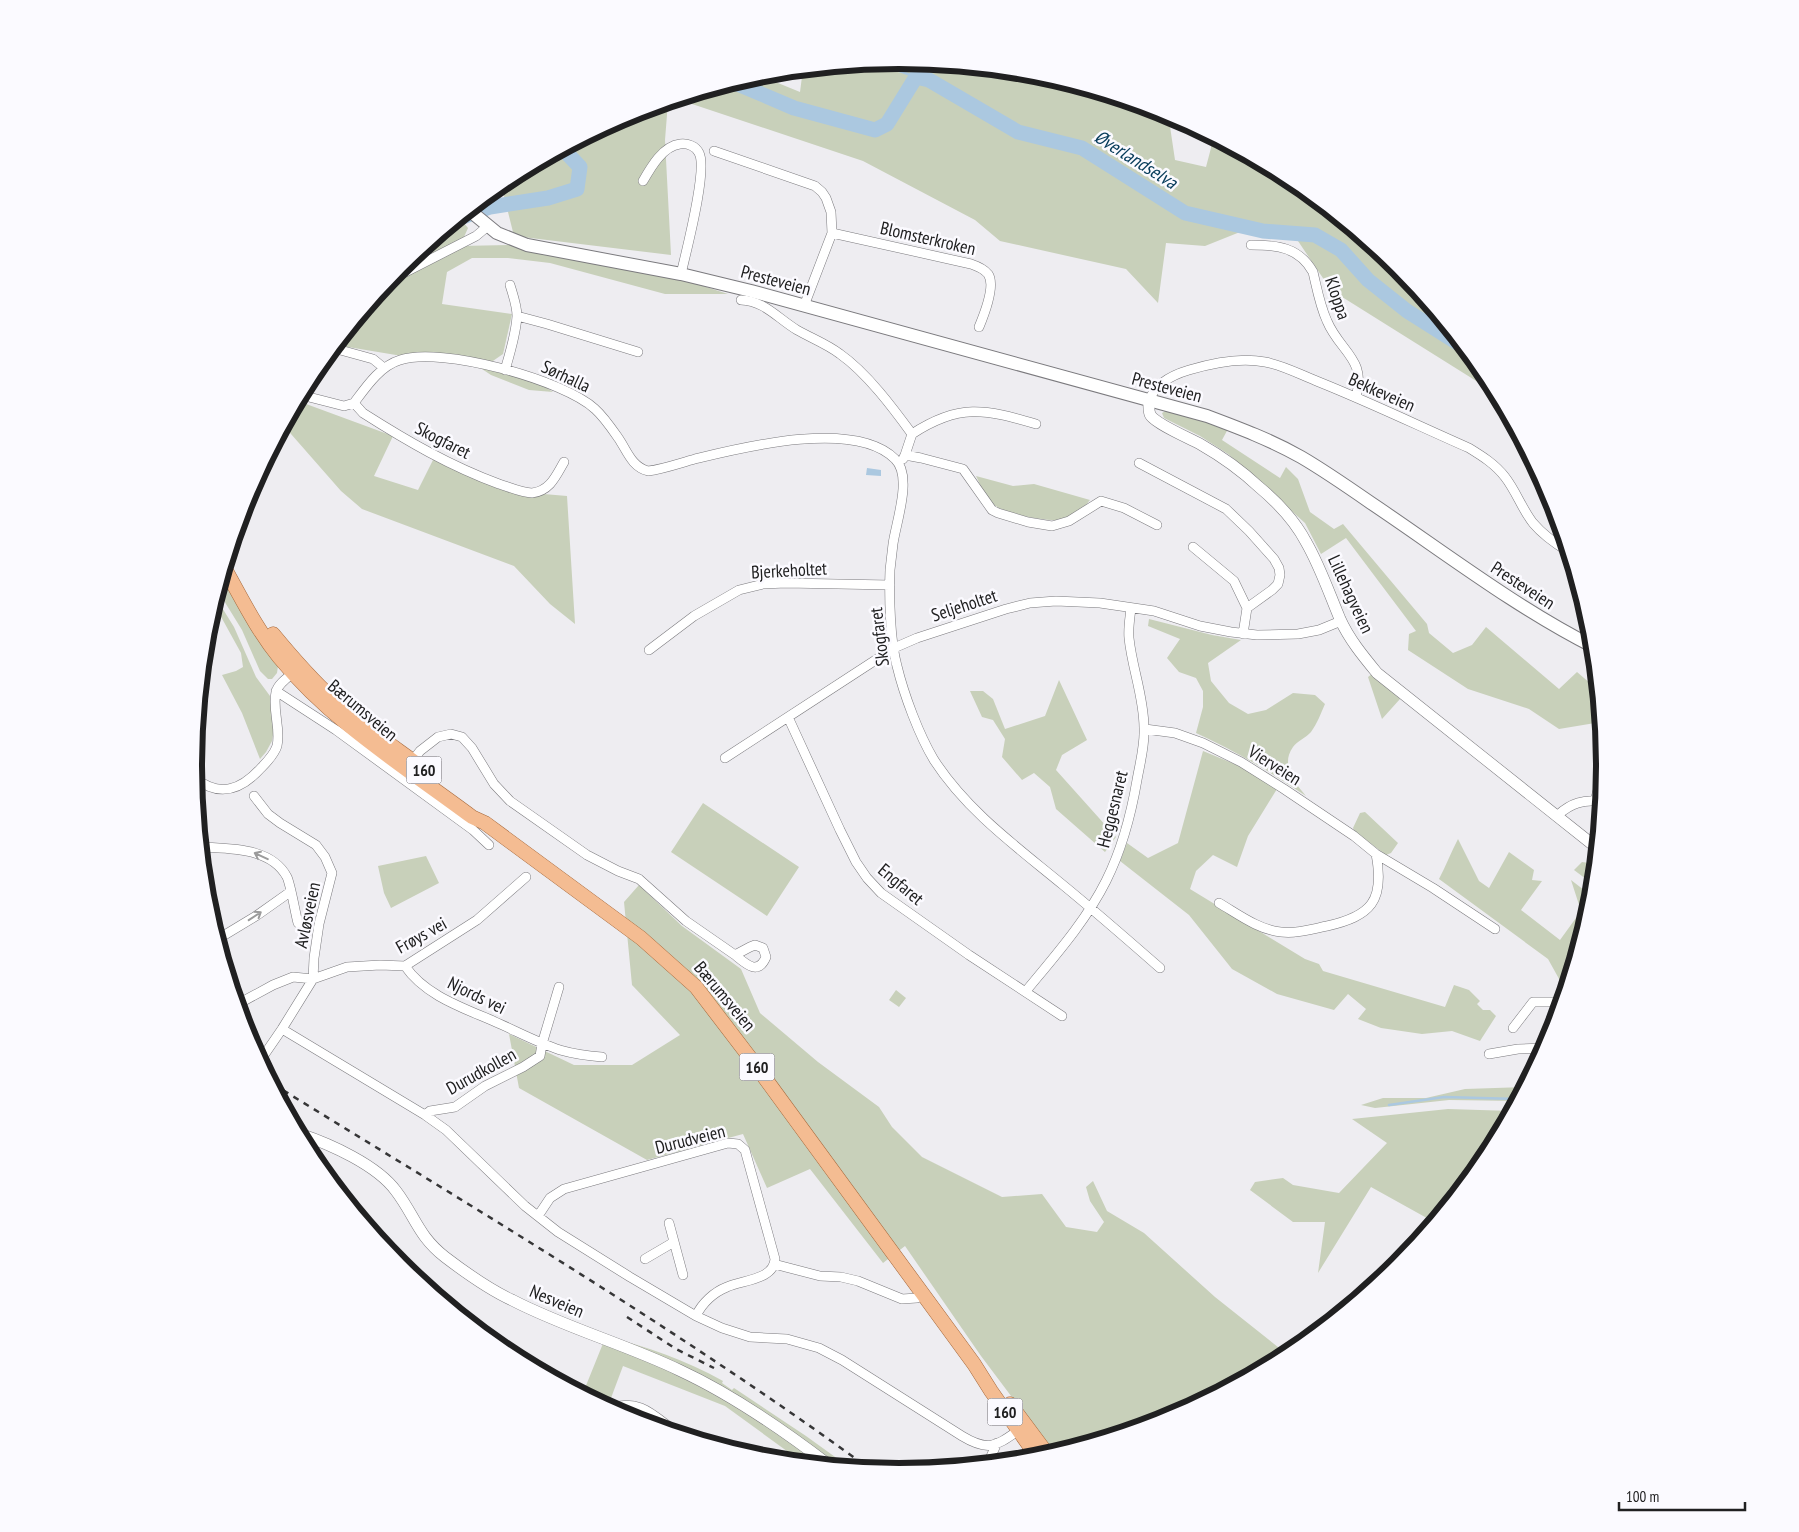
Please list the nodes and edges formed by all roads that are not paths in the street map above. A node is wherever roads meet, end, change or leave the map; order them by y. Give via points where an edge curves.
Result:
1 (714, 150) dead end
2 (644, 181) dead end
3 (474, 214) edge
4 (492, 229) junction
5 (832, 233) junction
6 (1251, 245) dead end
7 (409, 270) edge
8 (681, 274) junction
9 (510, 286) dead end
10 (741, 300) dead end
11 (804, 306) junction
12 (517, 316) junction
13 (979, 328) dead end
14 (340, 350) edge
15 (638, 352) dead end
16 (384, 368) junction
17 (505, 370) junction
18 (309, 397) edge
19 (1356, 397) junction
20 (1149, 401) junction
21 (354, 403) junction
22 (1036, 424) dead end
23 (912, 434) junction
24 (905, 455) junction
25 (564, 462) dead end
26 (1140, 463) dead end
27 (900, 464) junction
28 (1157, 525) dead end
29 (1193, 547) dead end
30 (1561, 547) edge
31 (229, 576) edge
32 (890, 585) junction
33 (1131, 608) junction
34 (1247, 608) junction
35 (1341, 621) junction
36 (1243, 634) junction
37 (1585, 642) edge
38 (894, 648) junction
39 (648, 650) dead end
40 (297, 670) junction
41 (276, 691) junction
42 (788, 717) junction
43 (1144, 729) junction
44 (725, 758) dead end
45 (410, 765) junction
46 (203, 785) edge
47 (254, 796) dead end
48 (1595, 801) edge
49 (1562, 819) junction
50 (1592, 843) edge
51 (489, 845) dead end
52 (207, 847) edge
53 (1376, 854) junction
54 (526, 877) dead end
55 (290, 892) junction
56 (1219, 903) dead end
57 (1091, 908) junction
58 (298, 924) dead end
59 (1495, 929) dead end
60 (224, 936) edge
61 (735, 955) dead end
62 (405, 966) junction
63 (1160, 968) dead end
64 (313, 979) junction
65 (559, 987) dead end
66 (1026, 991) junction
67 (243, 1001) edge
68 (1556, 1002) edge
69 (1062, 1016) dead end
70 (1513, 1028) dead end
71 (282, 1029) junction
72 (542, 1044) junction
73 (1537, 1048) edge
74 (265, 1054) edge
75 (1489, 1054) dead end
76 (602, 1057) dead end
77 (425, 1115) junction
78 (310, 1137) edge
79 (538, 1216) junction
80 (669, 1223) dead end
81 (674, 1242) junction
82 (645, 1259) dead end
83 (774, 1264) junction
84 (683, 1275) dead end
85 (917, 1298) dead end
86 (696, 1316) junction
87 (621, 1405) edge
88 (658, 1420) edge
89 (1022, 1428) junction
90 (997, 1443) junction
91 (1042, 1449) edge
92 (1034, 1450) edge
93 (991, 1457) edge
94 (819, 1458) edge

1 - 5 street via 815,186 828,205
2 - 8 street via 668,148 685,143 700,153 702,164 698,194
3 - 4 main road, Presteveien
4 - 7 street
4 - 8 main road, Presteveien via 515,241 544,249
5 - 11 street
5 - 13 street, Blomsterkroken via 971,264 988,273 992,282
6 - 19 street, Kloppa via 1278,246 1300,257 1309,266 1327,322 1358,370
8 - 11 main road, Presteveien
9 - 12 street
10 - 23 street via 763,305 851,362
11 - 20 main road, Presteveien
12 - 15 street
12 - 17 street
14 - 16 street via 373,360
16 - 17 street, Sørhalla via 398,360 425,357
16 - 21 street, Sørhalla
17 - 27 street, Sørhalla via 534,378 580,398 595,409 628,455 643,470 657,470 753,447 800,440 859,441 886,452
18 - 21 street via 344,406
19 - 20 street, Bekkeveien via 1278,365 1247,360 1198,367 1177,374 1154,390
19 - 30 street, Bekkeveien via 1486,458 1506,478 1534,524
20 - 35 street, Lillehagveien via 1149,411 1155,419 1234,467 1279,506 1306,541
20 - 37 main road, Presteveien via 1207,416 1277,444 1341,482 1551,624
21 - 25 street, Skogfaret via 363,413 438,458 517,490 532,493 545,489 553,483
22 - 23 street via 1001,413 969,410 925,425
23 - 24 street
24 - 27 street
24 - 28 street via 963,469 992,510 1028,522 1052,526 1069,521 1101,501 1124,508
26 - 34 street via 1226,508 1274,559 1279,568 1278,584
27 - 32 street, Skogfaret via 902,495
29 - 34 street via 1234,580
31 - 40 main road, Bærumsveien / 160 via 243,600
32 - 38 street, Skogfaret
32 - 39 street, Bjerkeholtet via 786,582 739,590 694,616
33 - 36 street, Seljeholtet
33 - 38 street, Seljeholtet via 1084,602 1030,604 962,622
33 - 43 street, Heggesnaret via 1129,639
34 - 36 street
35 - 36 street, Seljeholtet via 1298,634
35 - 49 street, Lillehagveien via 1376,672
38 - 42 street, Seljeholtet
38 - 57 street, Skogfaret via 897,666 924,742 957,791 985,820
40 - 41 street
40 - 45 main road, Bærumsveien / 160 via 343,721
41 - 46 street via 278,736 270,759 253,777 232,790 217,790
41 - 51 street, Bærumsveien via 336,730
42 - 44 street, Seljeholtet
42 - 66 street, Engfaret via 840,830 867,878 881,893
43 - 53 street, Vierveien via 1175,732 1241,762
43 - 57 street, Heggesnaret via 1134,798 1124,836 1106,882
45 - 61 street via 420,751 438,737 451,734 462,737 484,771 510,801 587,855 639,879 686,921
45 - 89 main road, Bærumsveien / 160 via 472,817 485,823 641,938 696,988 752,1059 974,1364 996,1386
47 - 64 street, Avløsveien via 268,814 316,845 331,867 331,881 318,924
48 - 49 street via 1566,807
49 - 50 street, Lillehagveien
55 -> 52 street via 287,878 264,856
53 - 56 street via 1380,877 1378,890 1373,902 1354,919 1307,930 1281,932 1256,924
53 - 59 street, Vierveien
54 - 62 street, Frøys vei via 477,920
55 - 58 street
60 -> 55 street
57 - 63 street, Skogfaret
57 - 66 street, Heggesnaret
62 - 64 street, Frøys vei via 347,967
62 - 72 street, Njords vei via 429,990
64 - 67 street via 292,977
64 - 71 street, Avløsveien
65 - 72 street
66 - 69 street, Engfaret
68 - 70 street via 1533,1002
71 - 74 street, Avløsveien
71 - 77 street
72 - 76 street, Njords vei
72 - 77 street, Durudkollen via 538,1058 484,1086 456,1107 430,1111
73 - 75 street
77 - 79 street via 446,1130
78 - 94 street, Nesveien via 344,1152 390,1183 431,1244 487,1286 523,1306 697,1379 751,1410
79 - 83 street, Durudveien via 550,1198 564,1189 728,1143 738,1144 745,1150
79 - 86 street via 558,1232
80 - 81 street
81 - 82 street
81 - 84 street
83 - 85 street via 820,1276 858,1281 902,1299
83 - 86 street via 764,1274 726,1287 701,1305
86 - 90 street via 750,1337 787,1339 819,1348 973,1442 982,1446
87 - 88 street via 635,1405
89 - 90 street
89 - 91 main road, Bærumsveien / 160
89 - 92 main road, Bærumsveien / 160
90 - 93 street

